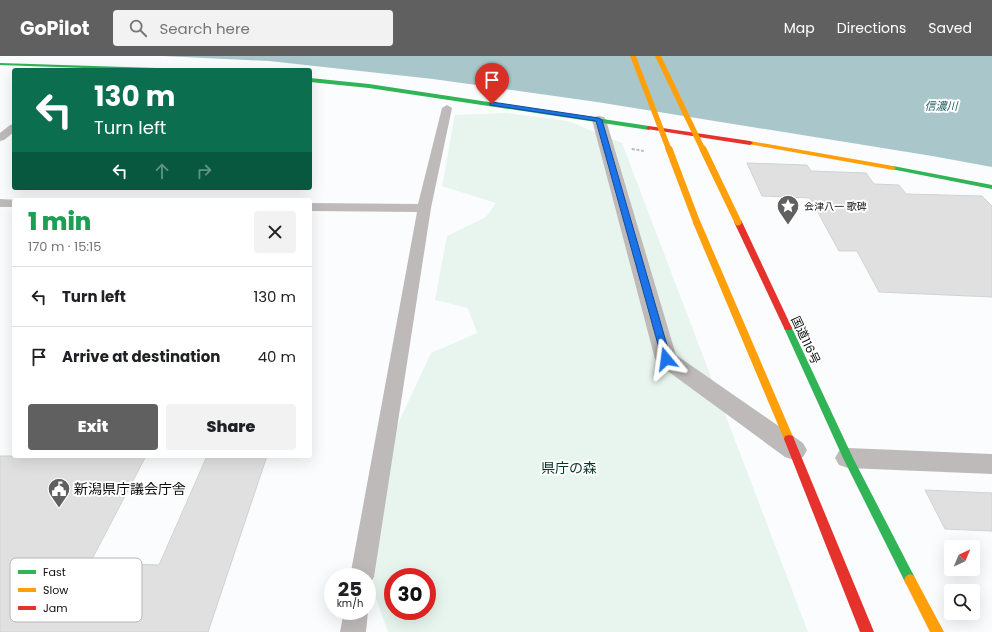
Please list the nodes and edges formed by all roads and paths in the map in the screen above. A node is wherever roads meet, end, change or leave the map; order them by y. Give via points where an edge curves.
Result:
1 (633, 56) edge
2 (658, 56) edge
3 (0, 64) edge
4 (140, 68) edge
5 (312, 80) edge
6 (447, 108) dead end
7 (599, 120) junction
8 (12, 129) edge
9 (0, 138) edge
10 (992, 187) edge
11 (0, 203) edge
12 (12, 203) edge
13 (312, 207) edge
14 (424, 208) junction
15 (794, 450) junction
16 (848, 458) junction
17 (992, 464) edge
18 (364, 568) edge
19 (355, 620) edge
20 (353, 632) edge
21 (867, 632) edge
22 (937, 632) edge

1 - 15 main road, bridge via 697,223
2 - 16 main road, 国道116号, bridge
3 - 4 main road
5 - 7 main road via 369,86
6 - 14 lane
7 - 10 main road via 790,149
7 - 15 street via 666,359
8 - 9 lane
11 - 12 lane
13 - 14 lane
14 - 18 lane
15 - 21 main road
16 - 17 street
16 - 22 main road, 国道116号
19 - 20 lane

